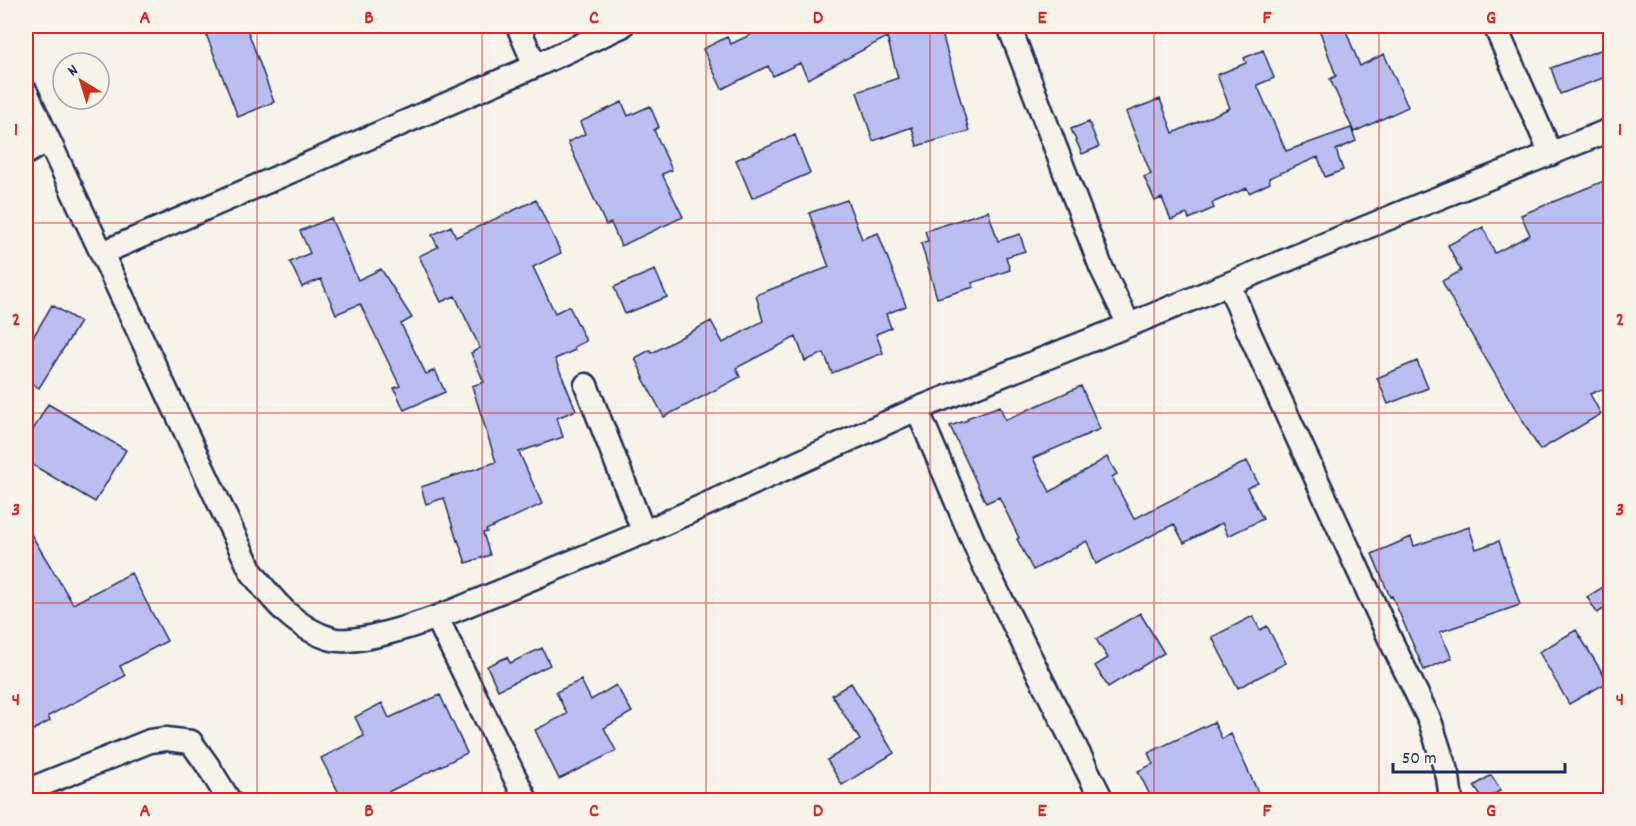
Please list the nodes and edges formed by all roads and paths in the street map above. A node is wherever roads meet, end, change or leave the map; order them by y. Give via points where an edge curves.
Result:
1 (518, 26) edge
2 (622, 26) edge
3 (1009, 26) edge
4 (1495, 26) edge
5 (535, 66) junction
6 (26, 92) edge
7 (1611, 130) edge
8 (48, 140) junction
9 (26, 153) edge
10 (1551, 154) junction
11 (102, 253) junction
12 (1229, 284) junction
13 (1129, 325) junction
14 (586, 385) dead end
15 (917, 409) junction
16 (644, 533) junction
17 (437, 618) junction
18 (26, 791) edge
19 (229, 801) edge
20 (526, 801) edge
21 (1102, 801) edge
22 (1451, 801) edge

1 - 5 street
2 - 5 street
3 - 13 street via 1101,267
4 - 10 street
5 - 11 street
6 - 8 street
7 - 10 street
8 - 9 street
8 - 11 street
10 - 12 street
11 - 17 street via 238,546 251,571 282,610 314,632 334,640 361,638
12 - 13 street
12 - 22 street via 1430,721 1448,777
13 - 15 street
14 - 16 street
15 - 16 street
15 - 21 street via 981,559
16 - 17 street
17 - 20 street
18 - 19 street via 150,741 166,739 191,742

